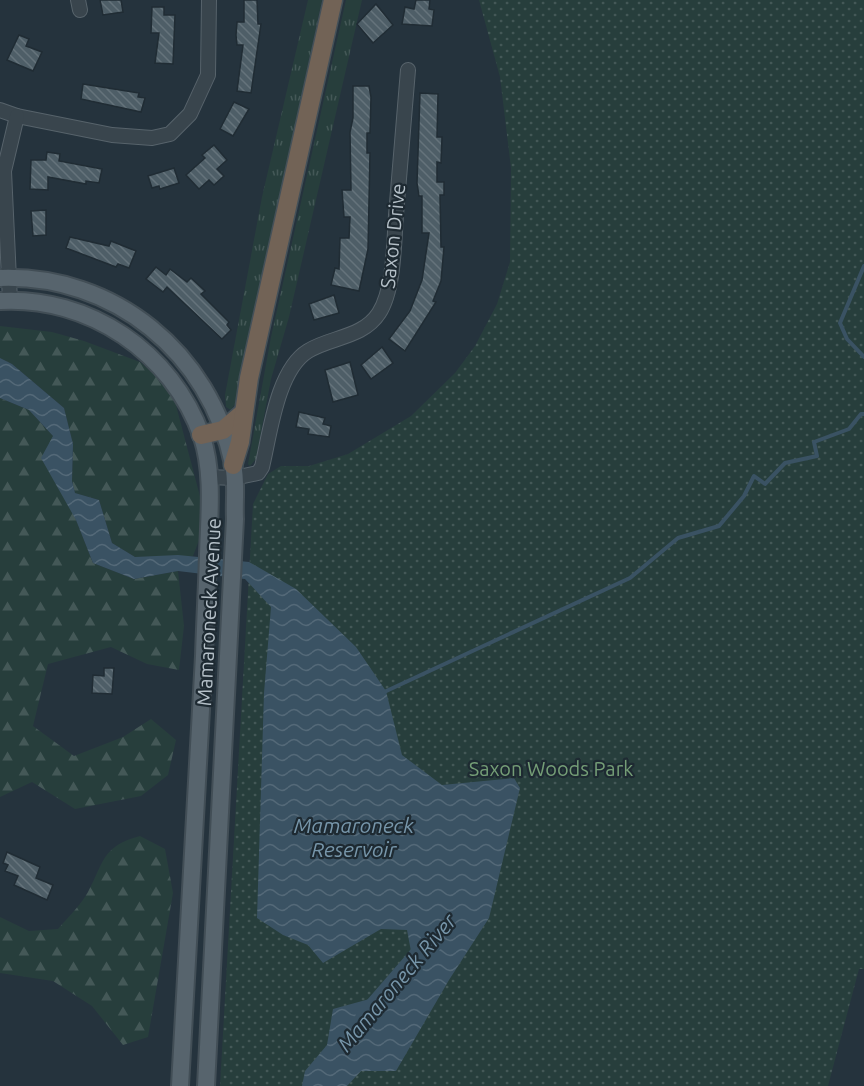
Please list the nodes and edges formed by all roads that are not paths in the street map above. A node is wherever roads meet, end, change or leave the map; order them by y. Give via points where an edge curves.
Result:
1 (209, 0) edge
2 (333, 0) edge
3 (408, 70) dead end
4 (0, 110) edge
5 (17, 116) junction
6 (5, 278) edge
7 (5, 301) edge
8 (243, 413) junction
9 (223, 430) junction
10 (201, 435) junction
11 (234, 472) junction
12 (209, 477) junction
13 (180, 1086) edge
14 (206, 1086) edge

1 - 5 street via 208,75 190,114 170,134 152,138 112,135
2 - 8 highway
3 - 11 street, Saxon Drive via 386,297 378,315 351,336 299,357 275,408 262,467 258,473
4 - 5 street
5 - 6 street via 4,171
6 - 7 street
6 - 9 main road, Mamaroneck Avenue via 50,281 79,289 110,302 147,325 169,342 198,377
7 - 10 main road, Mamaroneck Avenue via 45,302 104,321 162,368
8 - 9 highway
8 - 11 highway
9 - 10 highway
9 - 11 main road, Mamaroneck Avenue
10 - 12 main road, Mamaroneck Avenue
11 - 12 street, Saxon Drive
11 - 14 main road, Mamaroneck Avenue
12 - 13 main road, Mamaroneck Avenue via 208,586

